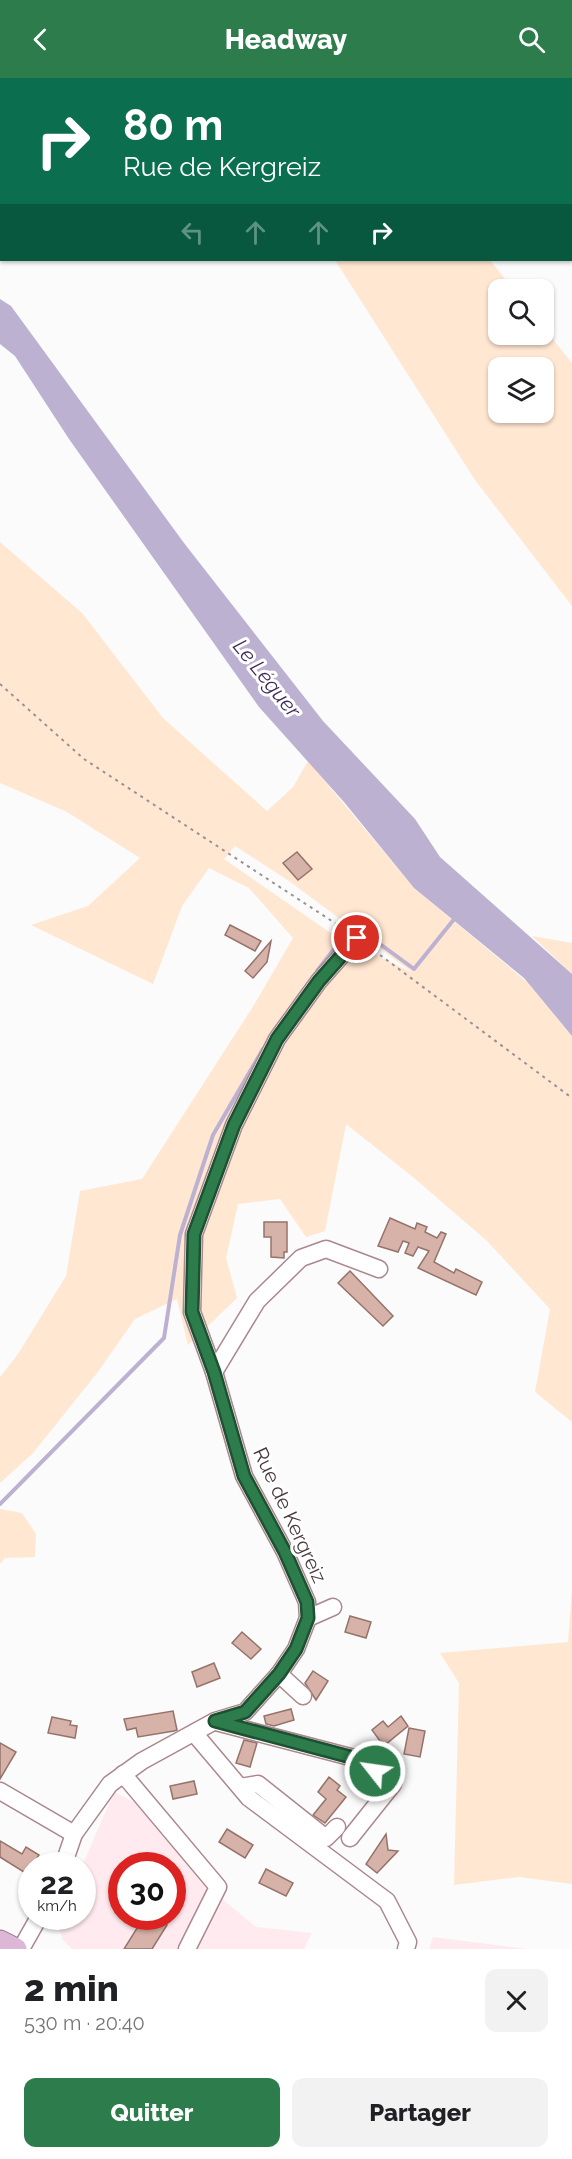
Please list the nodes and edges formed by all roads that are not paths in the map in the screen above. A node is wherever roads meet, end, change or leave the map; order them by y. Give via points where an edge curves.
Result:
1 (357, 938) road end
2 (379, 1269) dead end
3 (214, 1372) junction
4 (333, 1606) dead end
5 (308, 1618) junction
6 (279, 1674) junction
7 (303, 1696) dead end
8 (215, 1721) junction
9 (194, 1733) junction
10 (379, 1751) dead end
11 (358, 1759) junction
12 (123, 1774) junction
13 (240, 1786) junction
14 (0, 1791) edge
15 (337, 1827) dead end
16 (74, 1834) junction
17 (350, 1838) dead end
18 (68, 1852) edge
19 (32, 1930) edge
20 (0, 1941) edge
21 (16, 1949) edge
22 (21, 1949) edge
23 (187, 1949) edge
24 (406, 1949) edge

1 - 3 street, Rue de Kergreiz via 319,981 277,1039 234,1125 194,1234 192,1312
2 - 3 street via 326,1249 301,1258 256,1301
3 - 5 street, Rue de Kergreiz via 244,1476 285,1552 307,1602
4 - 5 street
5 - 6 street via 296,1649
6 - 7 street
6 - 8 street via 245,1712
8 - 9 street
8 - 11 street
9 - 12 street
9 - 13 street
10 - 11 street
11 - 17 street via 393,1784
12 - 16 street via 110,1784
12 - 23 street via 218,1887
13 - 15 street via 258,1784 326,1838
13 - 24 street via 249,1798 387,1901 408,1942
14 - 16 street
16 - 18 street
19 - 22 street
20 - 21 main road

